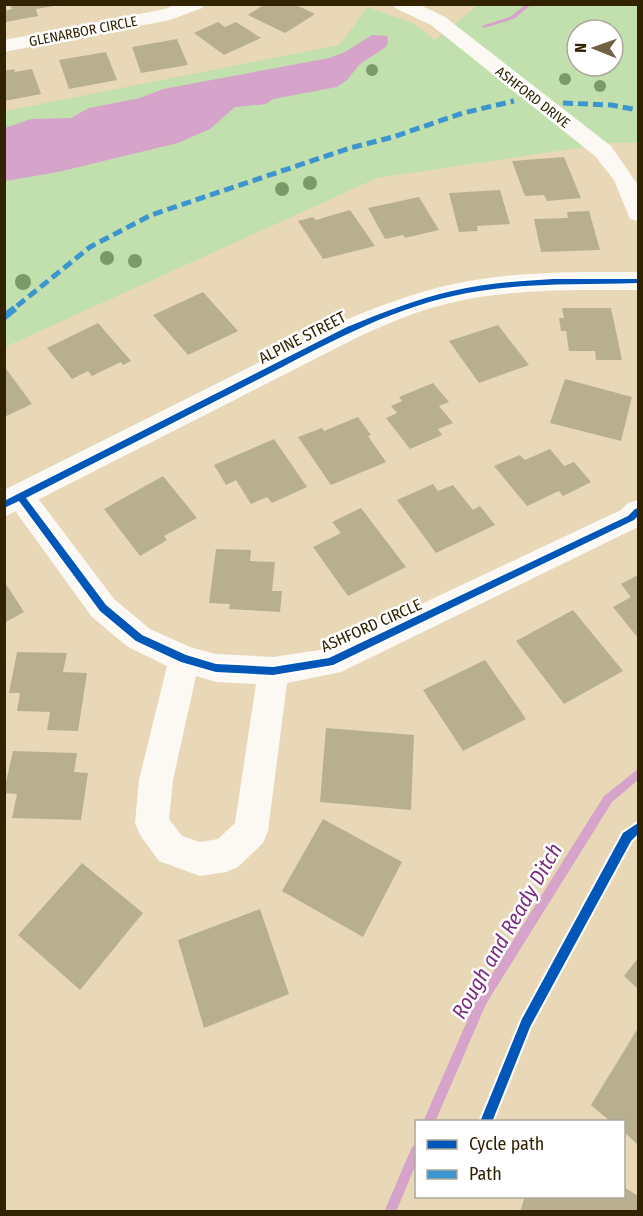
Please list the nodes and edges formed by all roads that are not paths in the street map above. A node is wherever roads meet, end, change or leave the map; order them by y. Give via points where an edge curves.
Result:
1 (195, 4) edge
2 (402, 4) edge
3 (4, 46) edge
4 (639, 214) edge
5 (639, 281) edge
6 (13, 501) edge
7 (639, 511) edge
8 (184, 659) junction
9 (273, 671) junction

1 - 3 street, GLENARBOR CIRCLE via 170,14
2 - 4 street, ASHFORD DRIVE via 438,21 603,151 620,171
5 - 6 street, ALPINE STREET via 556,281 466,290 415,303 350,329
6 - 8 street, ASHFORD CIRCLE via 103,608 139,638
7 - 9 street, ASHFORD CIRCLE via 330,662
8 - 9 street, ASHFORD CIRCLE via 216,668
8 - 9 street via 156,780 152,823 171,849 200,859 226,855 250,831

